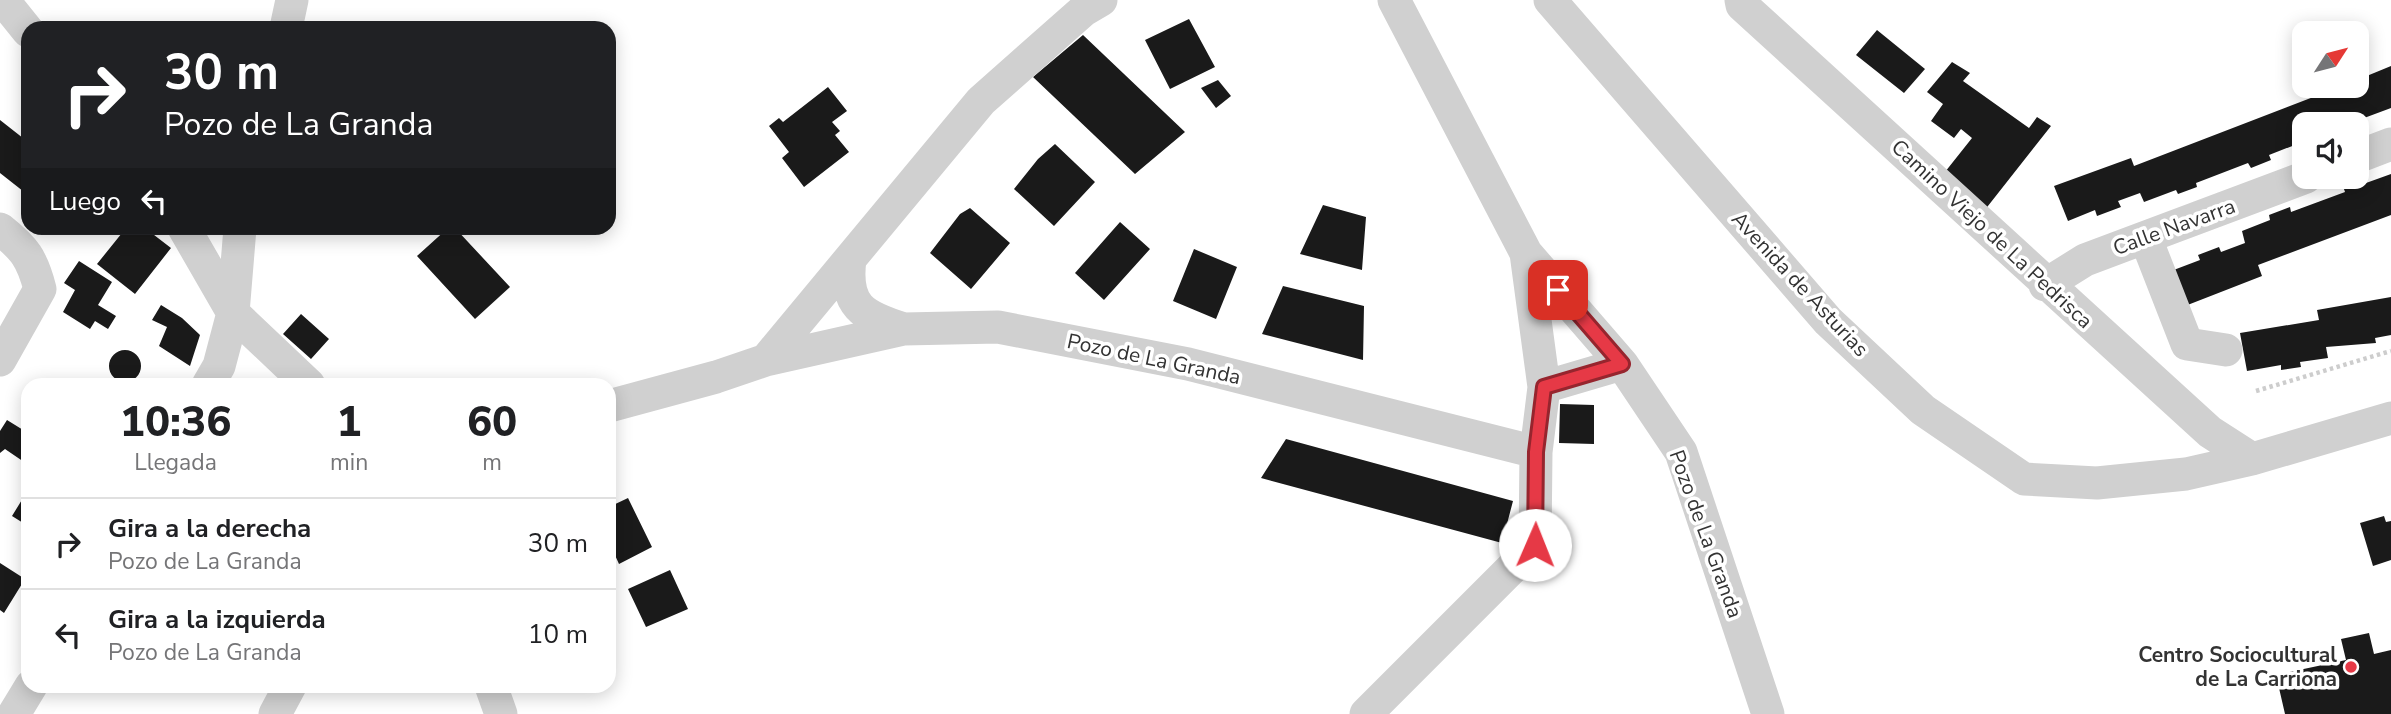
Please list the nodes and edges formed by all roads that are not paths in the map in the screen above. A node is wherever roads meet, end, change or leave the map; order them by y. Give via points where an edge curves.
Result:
1 (3, 0) edge
2 (292, 0) edge
3 (1101, 0) edge
4 (1394, 0) edge
5 (1550, 0) edge
6 (1741, 0) edge
7 (288, 21) edge
8 (21, 22) edge
9 (2391, 144) edge
10 (2369, 152) edge
11 (2292, 182) edge
12 (0, 229) edge
13 (188, 235) edge
14 (239, 235) edge
15 (2146, 239) junction
16 (1527, 253) junction
17 (850, 259) junction
18 (2045, 285) junction
19 (233, 313) junction
20 (904, 329) junction
21 (2226, 350) dead end
22 (766, 359) junction
23 (0, 360) edge
24 (1622, 364) junction
25 (212, 378) edge
26 (302, 378) edge
27 (1544, 387) junction
28 (616, 404) edge
29 (2391, 418) edge
30 (1536, 452) junction
31 (2252, 459) junction
32 (27, 693) edge
33 (286, 693) edge
34 (494, 693) edge
35 (14, 714) edge
36 (275, 714) edge
37 (501, 714) edge
38 (1366, 714) edge
39 (1768, 714) edge

1 - 8 street
2 - 7 street
3 - 17 street via 981,101
4 - 16 street, Pozo de La Granda
5 - 31 street, Avenida de Asturias via 1828,321 1923,410 2024,479 2097,484 2186,474
6 - 18 street, Camino Viejo de La Pedrisca
9 - 10 street
11 - 15 street, Calle Navarra
12 - 23 street via 23,247 40,289
13 - 19 street
14 - 19 street
15 - 18 street, Calle Navarra via 2085,260
15 - 21 street via 2187,344
16 - 24 street, Pozo de La Granda
16 - 27 street, Pozo de La Granda
17 - 20 street via 847,286 859,306 877,321
17 - 22 street
18 - 31 street, Camino Viejo de La Pedrisca via 2210,432
19 - 25 street
19 - 26 street
20 - 22 street, Pozo de La Granda
20 - 30 street, Pozo de La Granda via 998,327 1188,364
22 - 28 street, Pozo de La Granda
24 - 27 street
24 - 39 street, Pozo de La Granda via 1681,452
27 - 30 street, Pozo de La Granda
29 - 31 street, Avenida de Asturias
30 - 38 street, Pozo de La Granda via 1535,545
32 - 35 street
33 - 36 street
34 - 37 street

